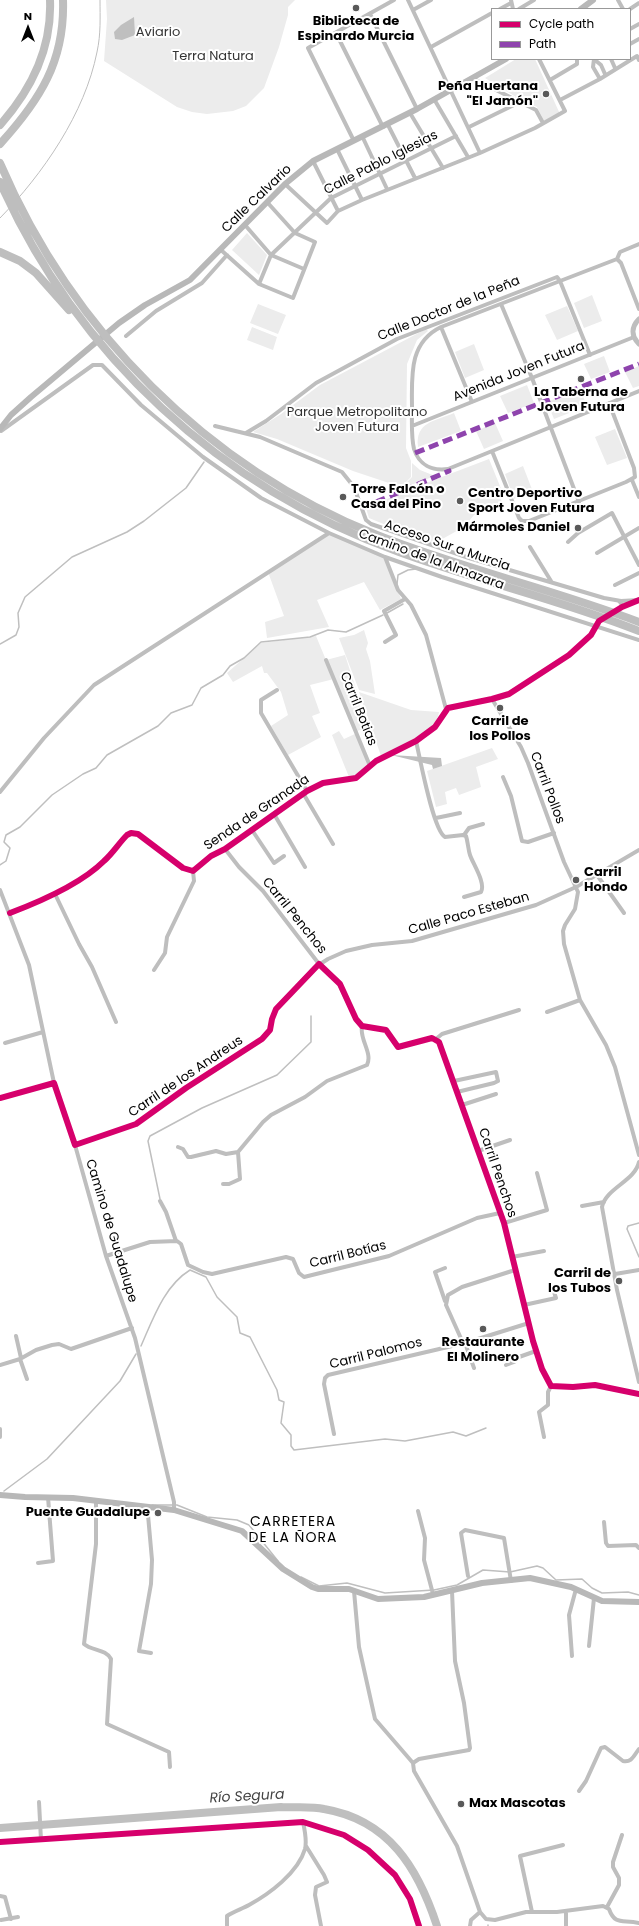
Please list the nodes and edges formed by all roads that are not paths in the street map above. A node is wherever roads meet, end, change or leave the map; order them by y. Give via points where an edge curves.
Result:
1 (50, 0) edge
2 (63, 0) edge
3 (394, 0) edge
4 (408, 0) edge
5 (431, 0) edge
6 (534, 0) edge
7 (593, 0) edge
8 (511, 1) edge
9 (639, 3) edge
10 (501, 8) edge
11 (521, 8) edge
12 (582, 8) edge
13 (631, 9) edge
14 (413, 10) junction
15 (370, 14) junction
16 (491, 14) edge
17 (336, 33) junction
18 (431, 47) junction
19 (631, 59) edge
20 (504, 60) edge
21 (540, 60) edge
22 (577, 60) edge
23 (595, 60) edge
24 (596, 60) edge
25 (612, 60) edge
26 (630, 60) edge
27 (639, 60) edge
28 (616, 68) junction
29 (605, 74) junction
30 (472, 78) junction
31 (600, 79) junction
32 (550, 80) junction
33 (452, 90) junction
34 (434, 100) junction
35 (560, 100) junction
36 (520, 102) junction
37 (417, 109) junction
38 (410, 113) junction
39 (2, 123) edge
40 (543, 123) junction
41 (385, 126) junction
42 (468, 127) junction
43 (456, 136) junction
44 (363, 138) junction
45 (354, 141) junction
46 (0, 144) edge
47 (431, 148) junction
48 (337, 149) junction
49 (480, 153) junction
50 (468, 157) junction
51 (313, 162) junction
52 (406, 162) junction
53 (0, 163) edge
54 (443, 168) junction
55 (380, 174) junction
56 (415, 178) junction
57 (0, 182) edge
58 (285, 184) junction
59 (356, 186) junction
60 (387, 189) junction
61 (331, 198) junction
62 (362, 200) junction
63 (267, 202) junction
64 (338, 211) junction
65 (316, 212) junction
66 (245, 225) junction
67 (295, 233) junction
68 (639, 244) edge
69 (221, 250) junction
70 (0, 252) edge
71 (227, 255) junction
72 (271, 255) junction
73 (617, 259) junction
74 (304, 269) junction
75 (560, 281) junction
76 (259, 284) junction
77 (501, 304) junction
78 (639, 309) edge
79 (79, 319) junction
80 (639, 319) edge
81 (441, 327) junction
82 (126, 336) dead end
83 (634, 337) junction
84 (639, 344) edge
85 (590, 355) junction
86 (532, 378) junction
87 (639, 391) edge
88 (472, 402) junction
89 (609, 403) junction
90 (215, 426) dead end
91 (412, 426) junction
92 (550, 427) junction
93 (0, 430) edge
94 (246, 433) junction
95 (492, 451) junction
96 (633, 479) junction
97 (639, 497) edge
98 (579, 502) junction
99 (639, 528) edge
100 (329, 533) junction
101 (623, 536) junction
102 (568, 542) dead end
103 (530, 547) dead end
104 (597, 553) dead end
105 (385, 557) junction
106 (639, 565) edge
107 (639, 573) edge
108 (551, 582) junction
109 (615, 585) dead end
110 (405, 599) junction
111 (617, 600) junction
112 (639, 600) edge
113 (598, 607) junction
114 (639, 618) edge
115 (639, 622) edge
116 (597, 624) junction
117 (639, 631) edge
118 (639, 640) edge
119 (385, 642) dead end
120 (326, 660) dead end
121 (277, 690) dead end
122 (492, 699) junction
123 (446, 709) junction
124 (416, 741) junction
125 (370, 766) junction
126 (503, 777) dead end
127 (0, 792) edge
128 (305, 792) junction
129 (460, 813) dead end
130 (274, 814) junction
131 (436, 818) junction
132 (483, 824) dead end
133 (252, 830) junction
134 (554, 833) junction
135 (464, 835) junction
136 (333, 844) dead end
137 (226, 848) junction
138 (639, 850) edge
139 (284, 856) dead end
140 (305, 867) dead end
141 (193, 871) junction
142 (597, 875) junction
143 (576, 887) junction
144 (0, 890) edge
145 (56, 894) junction
146 (464, 897) dead end
147 (10, 913) junction
148 (624, 913) dead end
149 (320, 964) junction
150 (154, 970) dead end
151 (580, 1000) junction
152 (519, 1010) dead end
153 (548, 1012) dead end
154 (116, 1022) dead end
155 (362, 1026) junction
156 (43, 1032) junction
157 (436, 1039) junction
158 (5, 1043) dead end
159 (454, 1081) junction
160 (54, 1082) junction
161 (457, 1092) junction
162 (496, 1094) dead end
163 (0, 1098) edge
164 (462, 1104) junction
165 (510, 1140) dead end
166 (75, 1145) junction
167 (178, 1147) dead end
168 (478, 1150) junction
169 (238, 1152) junction
170 (639, 1155) edge
171 (639, 1162) edge
172 (537, 1173) dead end
173 (224, 1184) dead end
174 (160, 1201) dead end
175 (604, 1202) junction
176 (582, 1206) dead end
177 (500, 1213) junction
178 (504, 1223) junction
179 (176, 1241) junction
180 (544, 1251) dead end
181 (106, 1256) junction
182 (512, 1257) junction
183 (445, 1268) dead end
184 (515, 1270) junction
185 (639, 1270) edge
186 (615, 1274) junction
187 (554, 1292) dead end
188 (445, 1301) junction
189 (524, 1305) junction
190 (529, 1323) junction
191 (132, 1328) junction
192 (16, 1336) dead end
193 (464, 1343) junction
194 (536, 1351) junction
195 (21, 1359) junction
196 (0, 1365) edge
197 (506, 1365) dead end
198 (474, 1368) dead end
199 (27, 1379) dead end
200 (639, 1382) edge
201 (551, 1386) junction
202 (638, 1392) edge
203 (0, 1429) edge
204 (334, 1434) dead end
205 (0, 1437) edge
206 (544, 1437) dead end
207 (0, 1495) edge
208 (48, 1497) junction
209 (96, 1500) junction
210 (174, 1506) junction
211 (150, 1508) junction
212 (418, 1510) dead end
213 (604, 1522) dead end
214 (639, 1548) edge
215 (38, 1563) dead end
216 (510, 1575) junction
217 (468, 1576) dead end
218 (576, 1589) junction
219 (354, 1591) junction
220 (432, 1591) junction
221 (452, 1591) junction
222 (594, 1598) junction
223 (639, 1602) edge
224 (589, 1646) dead end
225 (151, 1653) dead end
226 (572, 1656) dead end
227 (639, 1749) edge
228 (413, 1763) junction
229 (170, 1767) dead end
230 (579, 1791) dead end
231 (39, 1802) dead end
232 (303, 1822) dead end
233 (622, 1835) dead end
234 (41, 1840) dead end
235 (305, 1845) junction
236 (563, 1845) dead end
237 (0, 1896) edge
238 (607, 1907) junction
239 (566, 1911) junction
240 (480, 1912) junction
241 (532, 1912) junction
242 (18, 1917) dead end
243 (11, 1919) junction
244 (1, 1920) dead end
245 (639, 1923) edge
246 (227, 1926) edge
247 (321, 1926) edge
248 (470, 1926) edge
249 (566, 1926) edge

1 - 39 highway via 49,25 40,63 28,89
2 - 46 highway via 61,34 54,63 41,92
3 - 15 street
4 - 14 street
5 - 14 street
6 - 11 street
7 - 12 main road
8 - 10 street
9 - 13 street
14 - 18 street
15 - 17 street
15 - 37 street
16 - 18 street
17 - 41 street
17 - 45 street via 308,48
18 - 33 street
19 - 27 street via 637,56
20 - 30 main road, Calle Calvario
21 - 32 street
22 - 32 street via 577,64
23 - 31 street via 593,67
24 - 29 street
25 - 28 street
26 - 28 street
28 - 29 street
29 - 31 street
30 - 33 main road, Calle Calvario
30 - 36 street
31 - 35 street
32 - 35 street
33 - 34 main road, Calle Calvario
33 - 42 street
34 - 37 main road, Calle Calvario
34 - 43 street
35 - 40 street via 565,111
36 - 40 street via 536,110
36 - 42 street
37 - 38 main road, Calle Calvario
38 - 41 main road, Calle Calvario
38 - 47 street
40 - 49 street
41 - 44 main road, Calle Calvario
41 - 52 street
42 - 49 street
43 - 47 street, Calle Pablo Iglesias
43 - 50 street
44 - 45 main road, Calle Calvario
44 - 55 street
45 - 48 main road, Calle Calvario
47 - 52 street, Calle Pablo Iglesias
47 - 54 street
48 - 51 main road, Calle Calvario
48 - 59 street
49 - 50 street
50 - 54 street
51 - 58 main road, Calle Calvario
51 - 61 street
52 - 55 street, Calle Pablo Iglesias
52 - 56 street
53 - 113 highway, Acceso Sur a Murcia via 38,240 62,279 94,322 159,395 227,452 302,500 376,534 449,561
54 - 56 street
55 - 59 street, Calle Pablo Iglesias
55 - 60 street
56 - 60 street
57 - 79 highway, Acceso Sur a Murcia via 28,239
58 - 63 main road, Calle Calvario
58 - 65 street
59 - 61 street, Calle Pablo Iglesias
59 - 62 street
60 - 62 street
61 - 64 street
61 - 65 street, Calle Pablo Iglesias
62 - 64 street
63 - 66 main road, Calle Calvario
63 - 67 street
64 - 65 street via 327,223
65 - 67 street, Calle Pablo Iglesias
66 - 69 main road, Calle Calvario
66 - 72 street
67 - 72 street, Calle Pablo Iglesias
67 - 74 street via 315,242
68 - 73 street via 620,252
69 - 71 street
69 - 93 main road, Calle Calvario via 190,280 119,323 19,408
70 - 79 highway via 36,273
71 - 76 street
71 - 82 street via 202,283 156,311
72 - 74 street
72 - 76 street, Calle Pablo Iglesias
73 - 75 street
73 - 78 street via 622,265
74 - 76 street via 293,298
75 - 77 street
75 - 85 street
75 - 94 street, Calle Doctor de la Peña via 558,277 554,278 397,339 316,383
77 - 81 street
77 - 86 street
79 - 117 highway, Acceso Sur a Murcia via 125,372 171,417 220,456 276,494 333,524 398,552
80 - 83 street via 633,328
81 - 88 street
81 - 91 street via 424,339 414,357
83 - 84 street
83 - 85 street, Avenida Joven Futura
85 - 86 street, Avenida Joven Futura
86 - 88 street, Avenida Joven Futura
86 - 92 street
87 - 89 street
88 - 91 street, Avenida Joven Futura
89 - 92 street
89 - 96 street via 634,468
90 - 94 street
91 - 95 street via 415,454 422,463 433,469 448,469
92 - 95 street
92 - 98 street
93 - 100 street, Camino de la Almazara via 93,365 102,365 141,405 203,457 261,498
94 - 108 street via 342,472 354,487 368,522 401,536
95 - 98 street via 522,521 529,521
96 - 97 street
96 - 98 street
99 - 101 street
100 - 105 street, Camino de la Almazara
100 - 127 street via 94,685 44,738
101 - 102 street via 612,513 578,533
101 - 104 street
101 - 106 street
103 - 108 street
105 - 110 street via 398,590
105 - 116 street, Camino de la Almazara
107 - 109 street
108 - 111 street
110 - 119 street via 384,610 396,635
110 - 123 street via 426,635
111 - 112 street
111 - 112 street via 621,602 622,607
113 - 114 highway
113 - 115 highway, Acceso Sur a Murcia
116 - 118 street, Camino de la Almazara
116 - 122 street via 588,638 560,661 508,694
120 - 125 street, Carril Botias
121 - 128 street via 261,700 260,711
122 - 123 street
122 - 134 street, Carril Pollos via 528,763
123 - 124 street, Senda de Granada via 435,727
124 - 125 street, Senda de Granada
124 - 131 street
125 - 128 street, Senda de Granada via 356,778 323,783
126 - 134 street via 511,796 522,841 528,842
128 - 130 street, Senda de Granada
128 - 136 street
129 - 131 street
130 - 133 street, Senda de Granada
130 - 140 street
131 - 135 street via 439,831 444,836
132 - 135 street via 470,828
133 - 137 street, Senda de Granada
133 - 139 street via 274,863
134 - 143 street, Carril Pollos
135 - 146 street via 483,888 481,892
137 - 141 street, Senda de Granada via 211,856
137 - 149 street, Carril Penchos
138 - 142 street, Calle Paco Esteban
141 - 145 street via 183,868 138,834 131,834 126,835 105,861
141 - 150 street via 194,882 169,931 165,953
142 - 143 street, Calle Paco Esteban
142 - 148 street
143 - 149 street, Calle Paco Esteban via 546,902 515,912 412,941 357,948
143 - 151 street via 578,900 565,924 563,937
144 - 147 street, Camino de Guadalupe
145 - 147 street
145 - 154 street
147 - 156 street, Camino de Guadalupe via 29,965
149 - 155 street, Carril Penchos via 340,984 356,1019
149 - 166 street, Carril de los Andreus via 276,1009 270,1030 262,1039 136,1124
151 - 153 street
151 - 170 street via 610,1055
152 - 157 street via 442,1034
155 - 157 street via 386,1030 398,1047 426,1039
155 - 169 street via 368,1065 328,1081 306,1097 271,1115
156 - 158 street
156 - 160 street, Camino de Guadalupe
157 - 159 street, Carril Penchos
159 - 161 street, Carril Penchos
159 - 161 street via 496,1072 499,1078 494,1083
160 - 163 street
160 - 166 street, Camino de Guadalupe
161 - 164 street, Carril Penchos
162 - 164 street
164 - 168 street, Carril Penchos
165 - 168 street
166 - 181 street, Camino de Guadalupe
167 - 169 street via 188,1157 216,1151 226,1154
168 - 177 street, Carril Penchos
169 - 173 street via 240,1179
171 - 175 street via 636,1170
172 - 178 street via 547,1210
174 - 179 street
175 - 176 street
175 - 186 street via 602,1210
177 - 178 street, Carril Penchos
177 - 179 street, Carril Botías via 477,1218 389,1256 304,1276 299,1273 293,1259 286,1257 207,1273 188,1265 181,1244
178 - 182 street, Carril Penchos
179 - 181 street via 150,1242
180 - 182 street
181 - 191 street, Camino de Guadalupe
182 - 184 street, Carril Penchos
183 - 188 street via 436,1271 435,1274
184 - 188 street via 458,1289 448,1295
184 - 189 street, Carril Penchos
185 - 186 street
186 - 200 street
187 - 189 street via 556,1298
188 - 193 street
189 - 190 street, Carril Penchos
190 - 193 street
190 - 194 street, Carril Penchos
191 - 195 street via 75,1348 68,1349 60,1344 44,1347
191 - 210 street, Camino de Guadalupe via 146,1378
192 - 195 street
193 - 198 street
193 - 204 street, Carril Palomos via 328,1375 324,1384
194 - 197 street
194 - 201 street, Carril Penchos
195 - 196 street
195 - 199 street
201 - 202 street via 595,1385
201 - 206 street via 548,1392 548,1405 539,1412
203 - 205 street
207 - 208 main road
208 - 209 main road
208 - 215 street via 53,1561
209 - 211 main road
209 - 229 street via 96,1544 84,1644 105,1653 110,1660 107,1724 169,1752
210 - 211 main road
210 - 219 main road via 242,1530 283,1569 312,1587
211 - 225 street via 148,1515 152,1560 151,1584 139,1651
212 - 220 street via 425,1538 424,1556
213 - 214 street via 608,1546
216 - 217 street via 504,1538 463,1530 461,1533
216 - 218 main road via 535,1578
216 - 221 main road
218 - 222 main road
218 - 226 street via 569,1615
219 - 220 main road via 378,1599 412,1598
219 - 228 street via 358,1647 375,1719
220 - 221 main road
221 - 228 street via 455,1661 470,1748 419,1759
222 - 223 main road via 609,1602
222 - 224 street
227 - 230 street via 632,1760 625,1762 607,1748 601,1748
228 - 240 street via 414,1771 457,1846
231 - 234 street
232 - 235 street
233 - 238 street via 613,1862 619,1885
235 - 246 street via 305,1850 287,1876 272,1891 227,1916
235 - 247 street via 327,1882 316,1887 315,1894
236 - 241 street via 520,1856
237 - 243 street via 5,1897
238 - 239 street
238 - 245 street via 616,1921
239 - 241 street
239 - 249 street
240 - 241 street via 486,1919 492,1920
240 - 248 street via 471,1920
242 - 243 street
243 - 244 street

